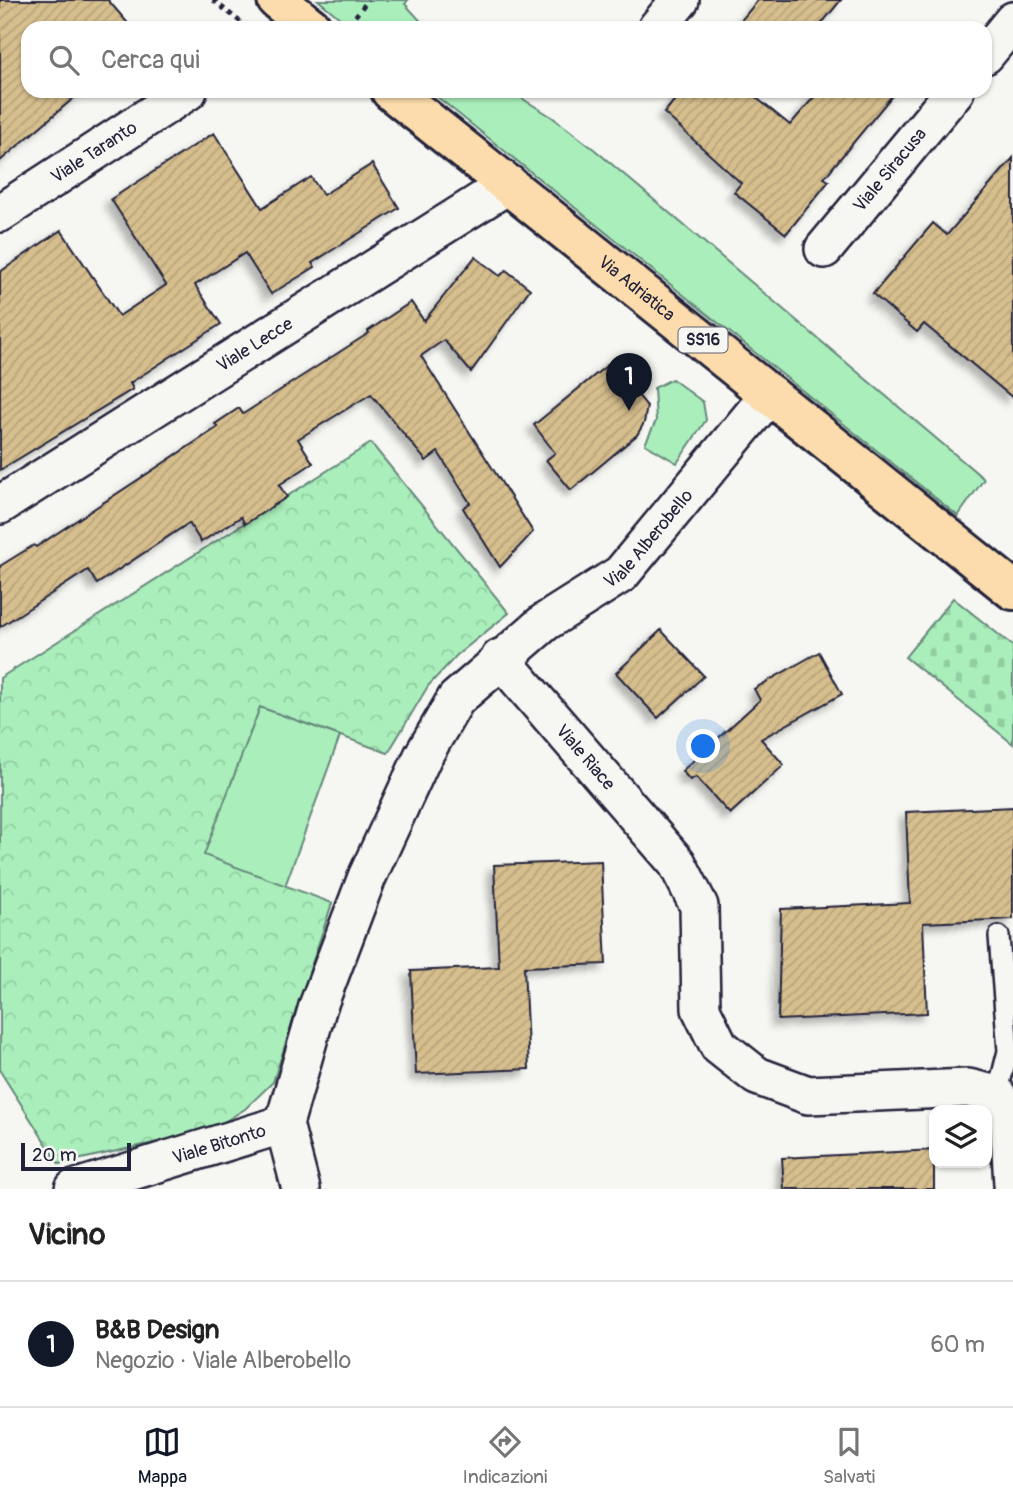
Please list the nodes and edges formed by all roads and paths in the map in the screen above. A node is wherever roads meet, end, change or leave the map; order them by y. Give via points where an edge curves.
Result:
1 (212, 0) edge
2 (277, 0) edge
3 (368, 0) edge
4 (680, 0) edge
5 (1004, 0) edge
6 (1013, 7) edge
7 (239, 21) edge
8 (303, 21) edge
9 (351, 21) edge
10 (663, 21) edge
11 (1013, 21) edge
12 (992, 46) edge
13 (177, 98) edge
14 (400, 98) edge
15 (949, 98) edge
16 (509, 184) junction
17 (0, 213) edge
18 (824, 249) dead end
19 (770, 394) junction
20 (0, 505) edge
21 (1013, 590) edge
22 (500, 658) junction
23 (999, 936) dead end
24 (1005, 1088) edge
25 (284, 1124) junction
26 (1013, 1185) edge
27 (74, 1189) edge
28 (302, 1189) edge

1 - 7 path
2 - 8 main road
3 - 9 path
4 - 10 street
5 - 6 street
11 - 12 street
13 - 17 street, Viale Taranto
14 - 16 main road, Via Adriatica / SS16
15 - 18 street, Viale Siracusa
16 - 19 main road, Via Adriatica / SS16
16 - 20 street, Viale Lecce
19 - 21 main road, Via Adriatica / SS16
19 - 22 street, Viale Alberobello via 621,574 545,622
22 - 24 street, Viale Riace via 677,863 699,906 701,1009 719,1046 757,1076 808,1095
22 - 25 street via 456,699 423,756 367,877 318,1006
23 - 24 lane
24 - 26 street
25 - 27 street, Viale Bitonto
25 - 28 street

